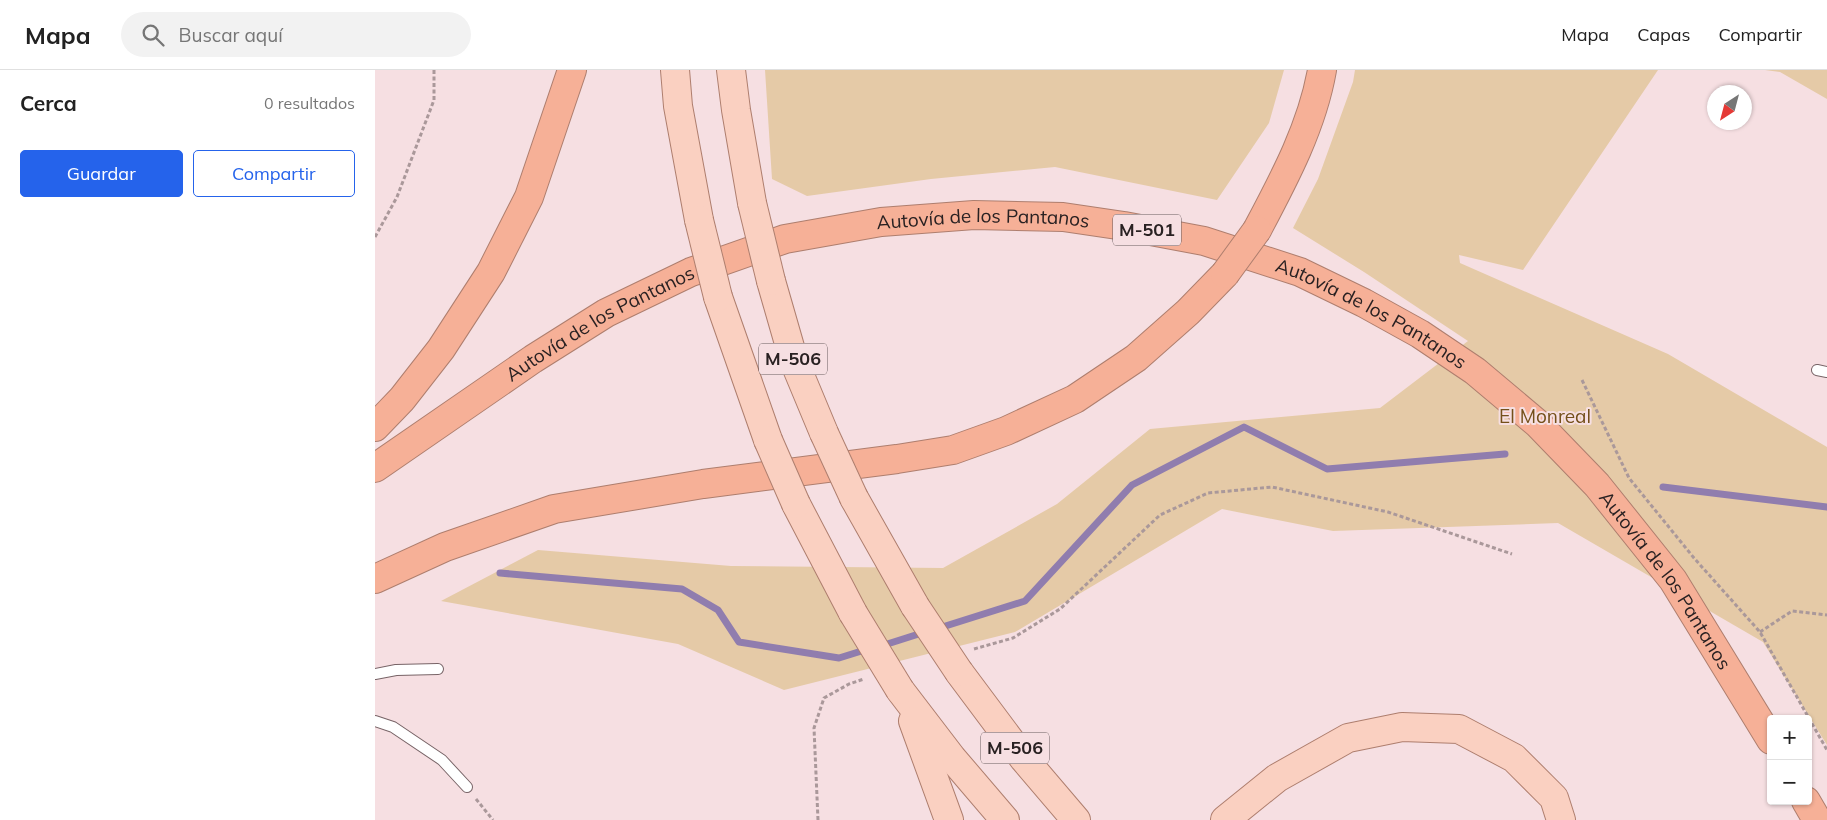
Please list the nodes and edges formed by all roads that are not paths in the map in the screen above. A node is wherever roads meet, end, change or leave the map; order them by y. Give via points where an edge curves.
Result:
1 (572, 70) edge
2 (675, 70) edge
3 (731, 70) edge
4 (1322, 70) edge
5 (375, 427) edge
6 (375, 468) edge
7 (375, 579) edge
8 (438, 669) dead end
9 (375, 674) edge
10 (900, 690) junction
11 (375, 721) edge
12 (1767, 733) edge
13 (467, 787) road end
14 (1808, 805) edge
15 (949, 820) edge
16 (1005, 820) edge
17 (1076, 820) edge
18 (1225, 820) edge
19 (1561, 820) edge
20 (1817, 820) edge

1 - 5 highway via 529,197 491,272 441,348
2 - 10 main road, M-506, bridge via 699,220 718,297 768,440 796,504 853,613
3 - 17 main road, M-506, bridge via 752,203 771,281 794,361 824,433 854,498 915,606 962,662 1024,759
4 - 7 highway, bridge via 1303,136 1283,182 1257,230 1225,274 1136,358 1075,399 1006,431 953,450 703,484 554,509 445,547
6 - 12 highway, Autovía de los Pantanos / M-501 via 533,359 607,313 691,272 785,239 881,222 974,215 1063,216 1204,241 1300,272 1364,303 1475,370 1537,424 1597,485 1673,580
8 - 9 lane
10 - 15 main road
10 - 16 main road, M-506
11 - 13 lane via 393,727 442,760
14 - 20 highway
18 - 19 main road via 1277,778 1348,738 1402,727 1459,729 1514,758 1554,798

